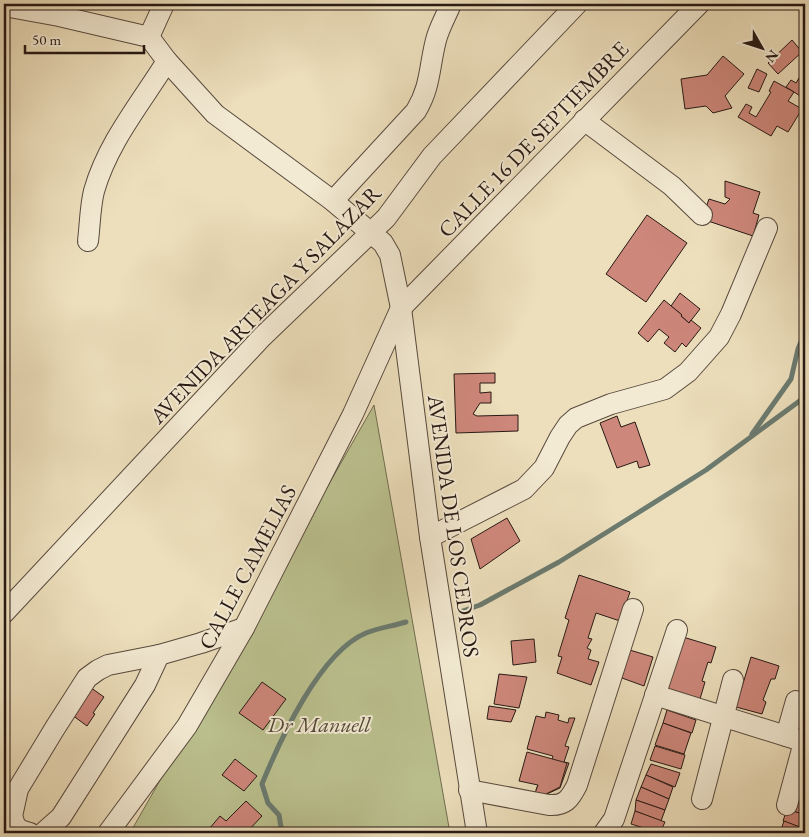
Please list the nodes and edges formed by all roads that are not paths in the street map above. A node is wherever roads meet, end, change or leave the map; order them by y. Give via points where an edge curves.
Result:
1 (164, 4) edge
2 (451, 4) edge
3 (577, 4) edge
4 (699, 4) edge
5 (4, 6) edge
6 (149, 37) junction
7 (167, 61) junction
8 (584, 120) junction
9 (333, 201) junction
10 (702, 214) dead end
11 (767, 228) dead end
12 (371, 233) junction
13 (88, 241) dead end
14 (401, 308) junction
15 (430, 536) junction
16 (633, 609) dead end
17 (4, 613) edge
18 (244, 628) junction
19 (677, 630) dead end
20 (160, 655) junction
21 (733, 680) dead end
22 (655, 695) junction
23 (796, 701) dead end
24 (724, 717) junction
25 (798, 740) edge
26 (469, 790) junction
27 (702, 799) dead end
28 (786, 805) dead end
29 (30, 833) edge
30 (43, 833) edge
31 (108, 833) edge
32 (477, 833) edge
33 (604, 833) edge

1 - 6 street
2 - 9 street via 436,39 430,78 416,111
3 - 12 street, AVENIDA ARTEAGA Y SALAZAR via 432,156 393,210
4 - 8 street, CALLE 16 DE SEPTIEMBRE
5 - 6 street
6 - 7 street, AVENIDA DE LOS CEDROS
7 - 9 street, AVENIDA DE LOS CEDROS via 216,114
7 - 13 street via 108,154 94,192
8 - 10 street via 672,186
8 - 14 street, CALLE 16 DE SEPTIEMBRE
9 - 12 street, AVENIDA DE LOS CEDROS
11 - 15 street via 718,338 688,372 665,388 576,418 560,437 544,468 524,489
12 - 14 street, AVENIDA DE LOS CEDROS via 383,243 390,255
12 - 17 street, AVENIDA ARTEAGA Y SALAZAR via 262,336
14 - 15 street, AVENIDA DE LOS CEDROS
14 - 18 street, CALLE CAMELIAS via 353,414
15 - 26 street, AVENIDA DE LOS CEDROS
16 - 26 street via 576,785 566,802 559,806 549,805
18 - 20 street
18 - 31 street, CALLE CAMELIAS via 187,726
19 - 22 street
20 - 29 street via 108,664 87,678 18,789 12,816 20,830
20 - 30 street via 145,685 61,817
21 - 24 street
22 - 24 street
22 - 33 street via 614,819
23 - 25 street
24 - 25 street
24 - 27 street
25 - 28 street
26 - 32 street, AVENIDA DE LOS CEDROS

